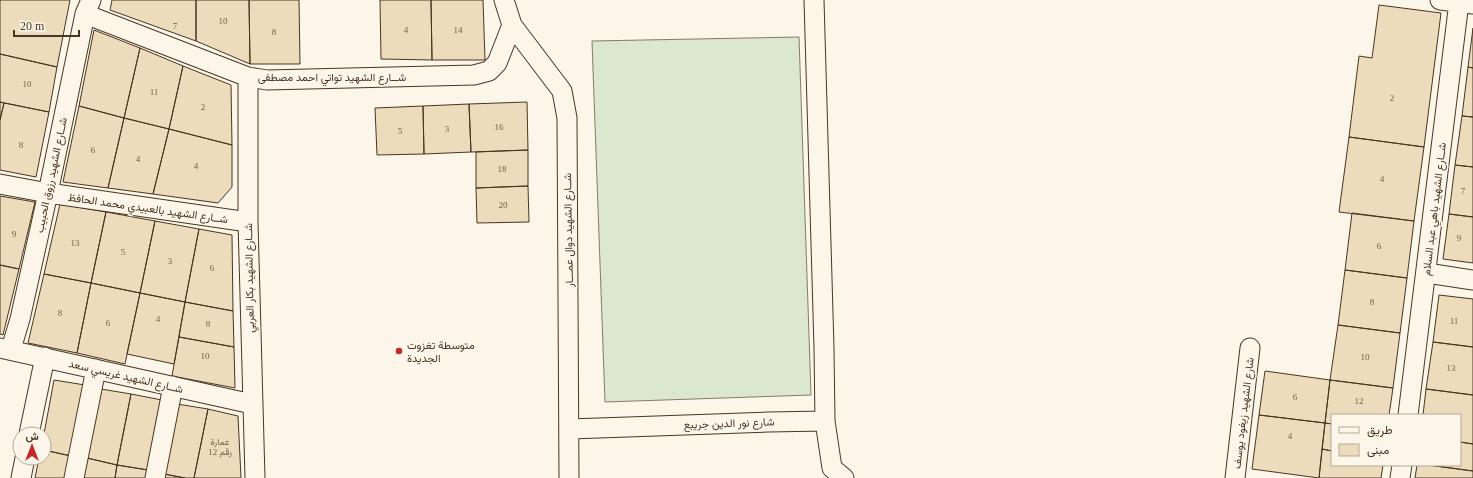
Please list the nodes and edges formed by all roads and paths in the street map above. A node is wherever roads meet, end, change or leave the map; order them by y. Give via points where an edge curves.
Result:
1 (504, 0) edge
2 (814, 0) edge
3 (1440, 0) edge
4 (1466, 3) edge
5 (88, 7) edge
6 (512, 25) junction
7 (248, 77) junction
8 (0, 184) edge
9 (48, 193) junction
10 (248, 222) junction
11 (1427, 273) junction
12 (1473, 280) edge
13 (6, 348) edge
14 (1250, 348) dead end
15 (45, 357) junction
16 (96, 369) junction
17 (173, 386) junction
18 (252, 404) junction
19 (1408, 414) edge
20 (825, 421) junction
21 (31, 426) edge
22 (570, 429) junction
23 (22, 466) edge
24 (1402, 466) edge
25 (20, 478) edge
26 (74, 478) edge
27 (155, 478) edge
28 (255, 478) edge
29 (570, 478) edge
30 (844, 478) edge
31 (1235, 478) edge
32 (1400, 478) edge

1 - 6 street, شــارع الشهيد دوال عمـــار
2 - 20 street
3 - 4 street
4 - 11 street, شــارع الشهيد باهي عبد السلام
5 - 7 street, شــارع الشهيد تواتي احمد مصطفى
5 - 9 street, شــارع الشهيد رزوق الحبيب
6 - 7 street, شــارع الشهيد تواتي احمد مصطفى via 497,63 489,71 474,75 267,80
6 - 22 street, شــارع الشهيد دوال عمـــار via 562,91 566,118
7 - 10 street, شــارع الشهيد بكار العربي
8 - 9 street, شــارع الشهيد بالعبيدي محمد الحافظ
9 - 10 street, شــارع الشهيد بالعبيدي محمد الحافظ
9 - 13 street, شــارع الشهيد رزوق الحبيب via 20,319
10 - 18 street, شــارع الشهيد بكار العربي
11 - 12 street
11 - 19 street, شــارع الشهيد باهي عبد السلام
13 - 15 street, شــارع الشهيد غريسي سعد
14 - 31 street, شارع الشهيد زيغود يوسف
15 - 16 street, شــارع الشهيد غريسي سعد
15 - 21 street
16 - 17 street, شــارع الشهيد غريسي سعد
16 - 26 street
17 - 18 street, شــارع الشهيد غريسي سعد
17 - 27 street
18 - 28 street, شــارع الشهيد بكار العربي
20 - 22 street, شارع نور الدين جريبع
20 - 30 street via 832,468
22 - 29 street, شــارع الشهيد دوال عمـــار
23 - 25 street
24 - 32 street

